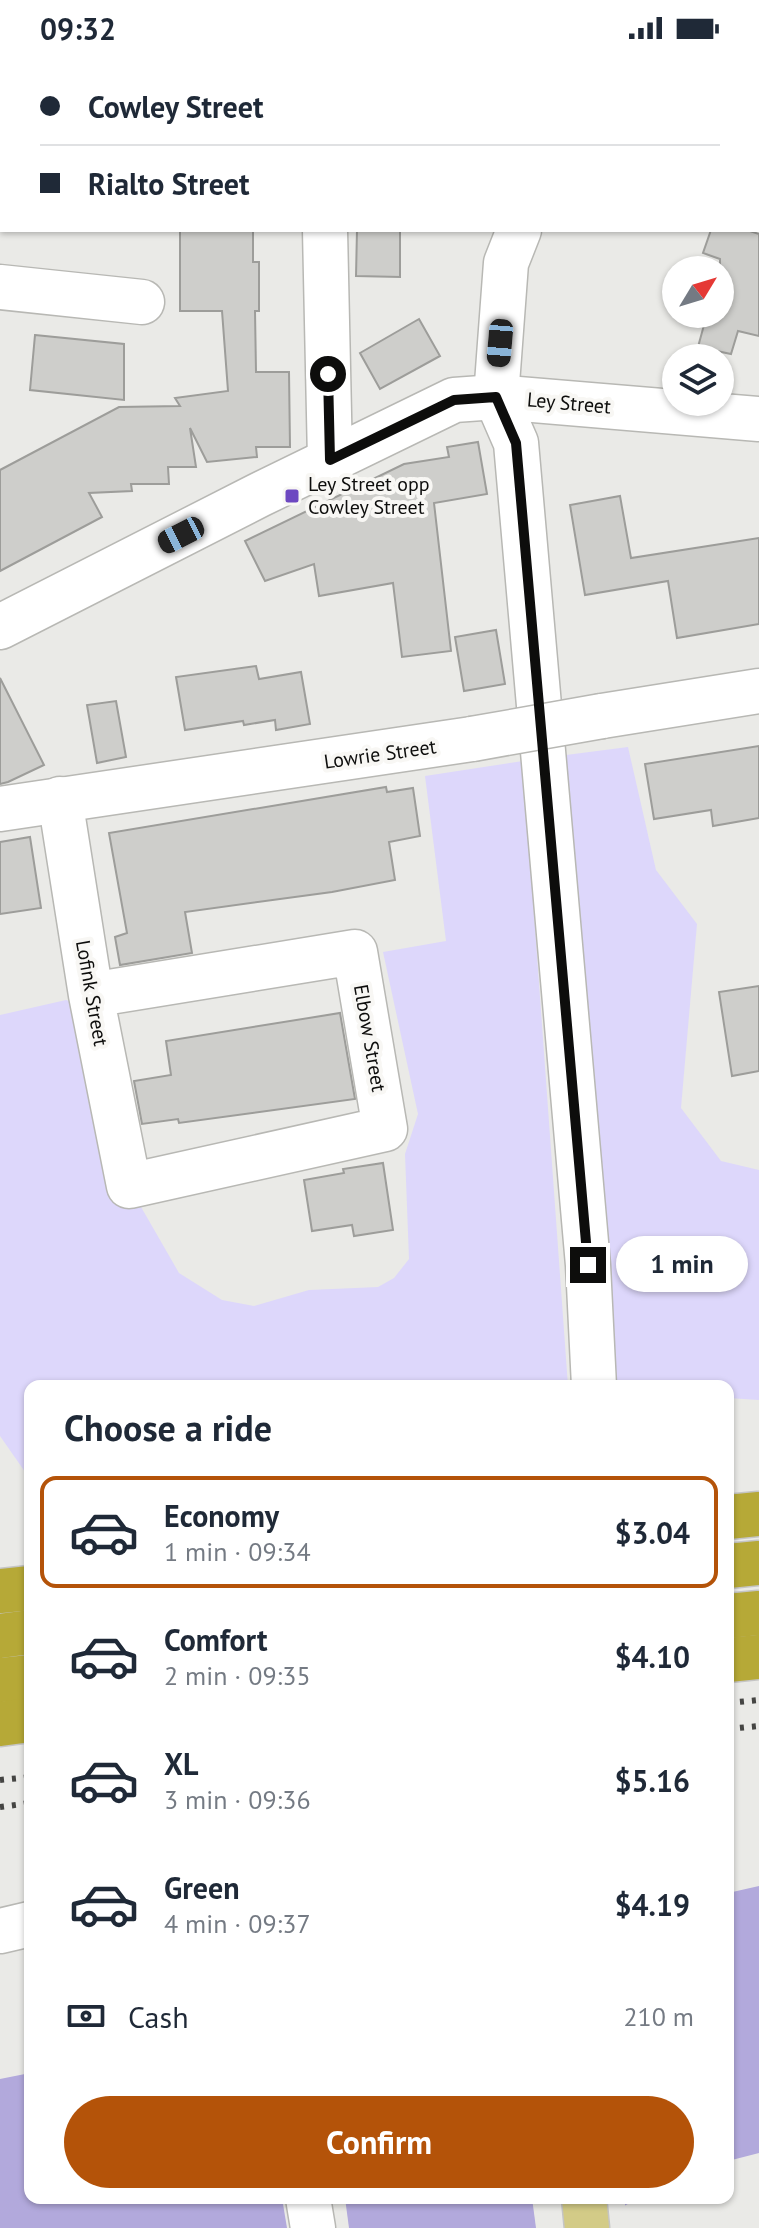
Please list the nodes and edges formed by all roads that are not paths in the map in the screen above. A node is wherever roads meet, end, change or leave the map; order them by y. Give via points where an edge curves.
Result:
1 (325, 232) edge
2 (518, 232) edge
3 (0, 287) edge
4 (142, 302) dead end
5 (496, 397) junction
6 (759, 419) edge
7 (330, 460) junction
8 (0, 627) edge
9 (759, 691) edge
10 (60, 799) junction
11 (0, 809) edge
12 (91, 995) junction
13 (129, 1186) joint
14 (594, 1380) edge
15 (759, 1514) edge
16 (734, 1516) edge
17 (759, 1563) edge
18 (734, 1565) edge
19 (24, 1589) edge
20 (0, 1591) edge
21 (759, 1613) edge
22 (734, 1615) edge
23 (24, 1633) edge
24 (0, 1636) edge
25 (759, 1657) edge
26 (734, 1659) edge
27 (24, 1678) edge
28 (0, 1680) edge
29 (24, 1721) edge
30 (0, 1724) edge
31 (24, 1925) edge
32 (0, 1931) edge
33 (309, 2204) edge
34 (585, 2204) edge
35 (313, 2228) edge
36 (587, 2228) edge

1 - 7 street
2 - 5 street via 506,263
3 - 4 street
5 - 6 street, Ley Street
5 - 7 street, Ley Street via 454,400
5 - 14 street via 516,443
7 - 8 street, Ley Street
9 - 10 street, Lowrie Street, bridge via 420,749
10 - 11 street, Lowrie Street
10 - 12 street, Lofink Street
12 - 13 street, Lofink Street
12 - 13 street, Elbow Street via 355,952 385,1129
15 - 16 highway
17 - 18 highway
19 - 20 highway
21 - 22 highway
23 - 24 highway
25 - 26 highway
27 - 28 highway
29 - 30 highway
31 - 32 street
33 - 35 street
34 - 36 main road

